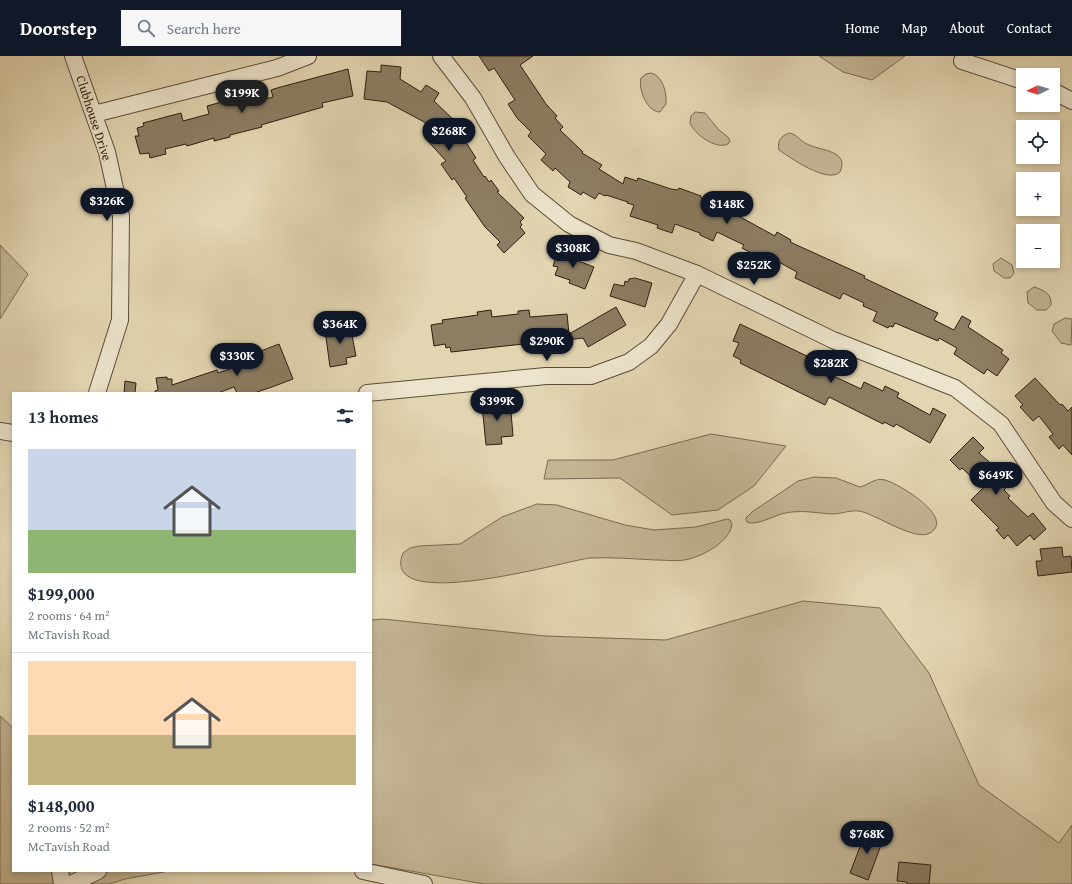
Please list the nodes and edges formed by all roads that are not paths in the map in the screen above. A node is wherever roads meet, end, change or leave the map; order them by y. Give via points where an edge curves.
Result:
1 (73, 56) edge
2 (308, 56) edge
3 (441, 56) edge
4 (962, 61) dead end
5 (1016, 79) edge
6 (1060, 95) edge
7 (1072, 101) edge
8 (94, 114) junction
9 (697, 274) junction
10 (96, 392) edge
11 (372, 393) edge
12 (0, 431) edge
13 (12, 433) edge
14 (1072, 519) edge
15 (60, 872) edge
16 (96, 872) edge
17 (368, 872) edge
18 (62, 884) edge
19 (71, 884) edge
20 (424, 884) edge

1 - 8 street, Clubhouse Drive
2 - 8 street via 278,68
3 - 9 street via 472,98 532,194 569,224 609,245 636,251
4 - 5 street
6 - 7 street
8 - 10 street, Clubhouse Drive via 107,152 121,216 120,320
9 - 11 street via 669,324 651,346 629,362 591,376 546,376
9 - 14 street via 833,340 955,388 1001,424 1054,503
12 - 13 street
15 - 18 street
16 - 19 street
17 - 20 street

